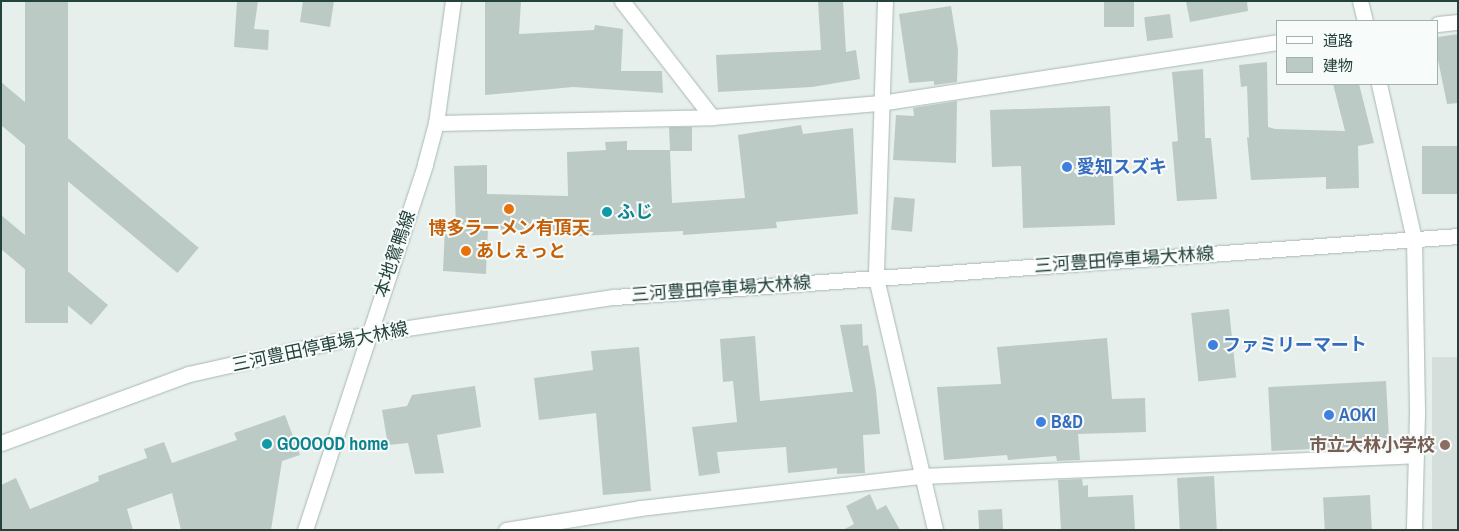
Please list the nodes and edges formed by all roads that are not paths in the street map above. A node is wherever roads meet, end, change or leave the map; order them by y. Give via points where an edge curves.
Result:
1 (453, 1) edge
2 (622, 1) edge
3 (885, 1) edge
4 (1360, 1) edge
5 (1365, 20) edge
6 (1458, 22) edge
7 (1439, 24) edge
8 (1276, 42) edge
9 (1379, 85) edge
10 (880, 103) junction
11 (712, 116) junction
12 (436, 123) junction
13 (1458, 236) edge
14 (1414, 239) junction
15 (876, 278) junction
16 (368, 334) junction
17 (1, 443) edge
18 (1414, 456) junction
19 (922, 476) junction
20 (305, 530) edge
21 (506, 530) edge
22 (935, 530) edge
23 (1414, 530) edge

1 - 12 street, 本地鴛鴨線
2 - 11 street
3 - 10 street
4 - 5 street
6 - 7 street
8 - 10 street
9 - 14 street
10 - 11 street
10 - 15 street
11 - 12 street
12 - 16 street, 本地鴛鴨線
13 - 14 street, 三河豊田停車場大林線
14 - 15 street, 三河豊田停車場大林線
14 - 18 street via 1417,413
15 - 16 street, 三河豊田停車場大林線 via 614,297
15 - 19 street
16 - 17 street, 三河豊田停車場大林線 via 189,374
16 - 20 street, 本地鴛鴨線
18 - 19 street
18 - 23 street
19 - 21 street via 640,508
19 - 22 street

